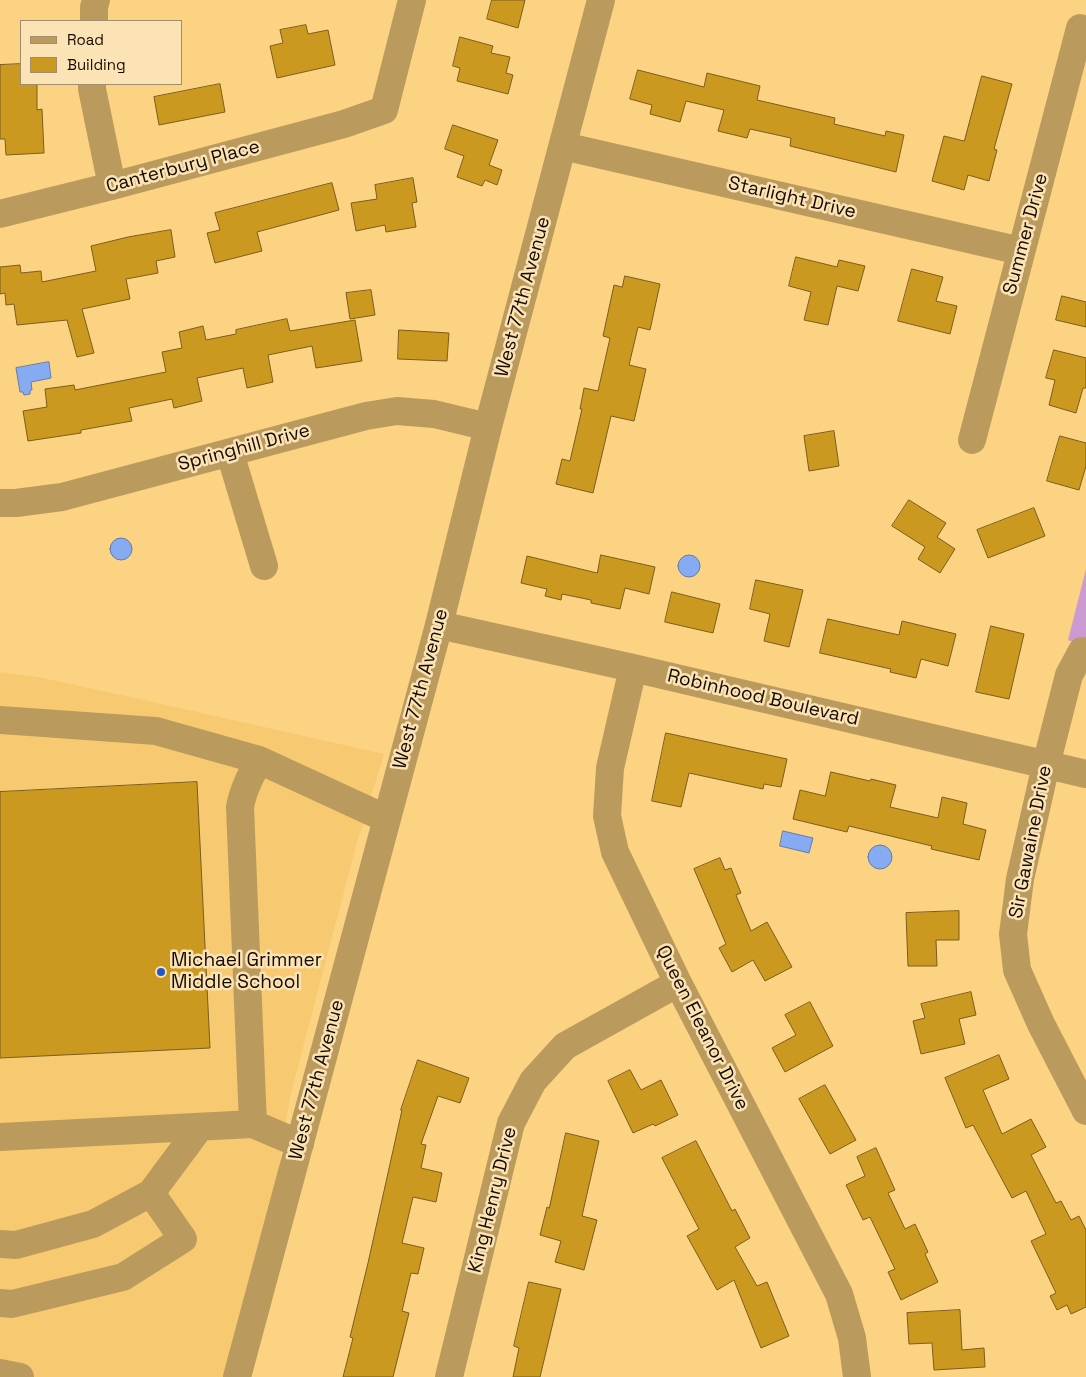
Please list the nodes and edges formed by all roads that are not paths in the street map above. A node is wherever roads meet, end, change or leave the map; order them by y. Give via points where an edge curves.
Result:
1 (96, 0) edge
2 (412, 0) edge
3 (601, 0) edge
4 (94, 20) edge
5 (1080, 28) dead end
6 (92, 85) edge
7 (563, 146) junction
8 (112, 186) junction
9 (0, 214) edge
10 (1021, 251) junction
11 (488, 427) junction
12 (972, 440) dead end
13 (230, 453) junction
14 (0, 503) edge
15 (264, 566) dead end
16 (439, 625) junction
17 (1082, 651) dead end
18 (633, 668) junction
19 (0, 720) edge
20 (258, 760) junction
21 (1046, 765) junction
22 (1086, 774) edge
23 (387, 819) junction
24 (678, 983) junction
25 (1086, 1111) edge
26 (253, 1124) junction
27 (200, 1127) junction
28 (0, 1137) edge
29 (300, 1144) junction
30 (151, 1193) junction
31 (0, 1244) edge
32 (0, 1303) edge
33 (0, 1373) edge
34 (20, 1377) edge
35 (238, 1377) edge
36 (449, 1377) edge
37 (857, 1377) edge

1 - 4 street
2 - 8 street, Canterbury Place via 384,110 344,124
3 - 7 street, West 77th Avenue
5 - 10 street, Summer Drive
6 - 8 street
7 - 10 street, Starlight Drive
7 - 11 street, West 77th Avenue
8 - 9 street, Canterbury Place
10 - 12 street, Summer Drive
11 - 13 street, Springhill Drive via 434,414 397,411 366,416
11 - 16 street, West 77th Avenue
13 - 14 street, Springhill Drive via 62,497
13 - 15 street
16 - 18 street, Robinhood Boulevard
16 - 23 street, West 77th Avenue
17 - 21 street, Sir Gawaine Drive via 1069,675
18 - 21 street, Robinhood Boulevard
18 - 24 street, Queen Eleanor Drive via 610,768 607,816 615,852
19 - 20 street via 156,730
20 - 23 street
20 - 26 street via 240,807
21 - 22 street, Robinhood Boulevard
21 - 25 street, Sir Gawaine Drive via 1020,879 1013,934 1017,970
23 - 29 street, West 77th Avenue
24 - 36 street, King Henry Drive via 565,1046 534,1082 511,1123
24 - 37 street, Queen Eleanor Drive via 839,1294 852,1338
26 - 27 street
26 - 29 street
27 - 28 street
27 - 30 street
29 - 35 street, West 77th Avenue
30 - 31 street via 93,1224 16,1245
30 - 32 street via 183,1239 124,1277 12,1304
33 - 34 street

